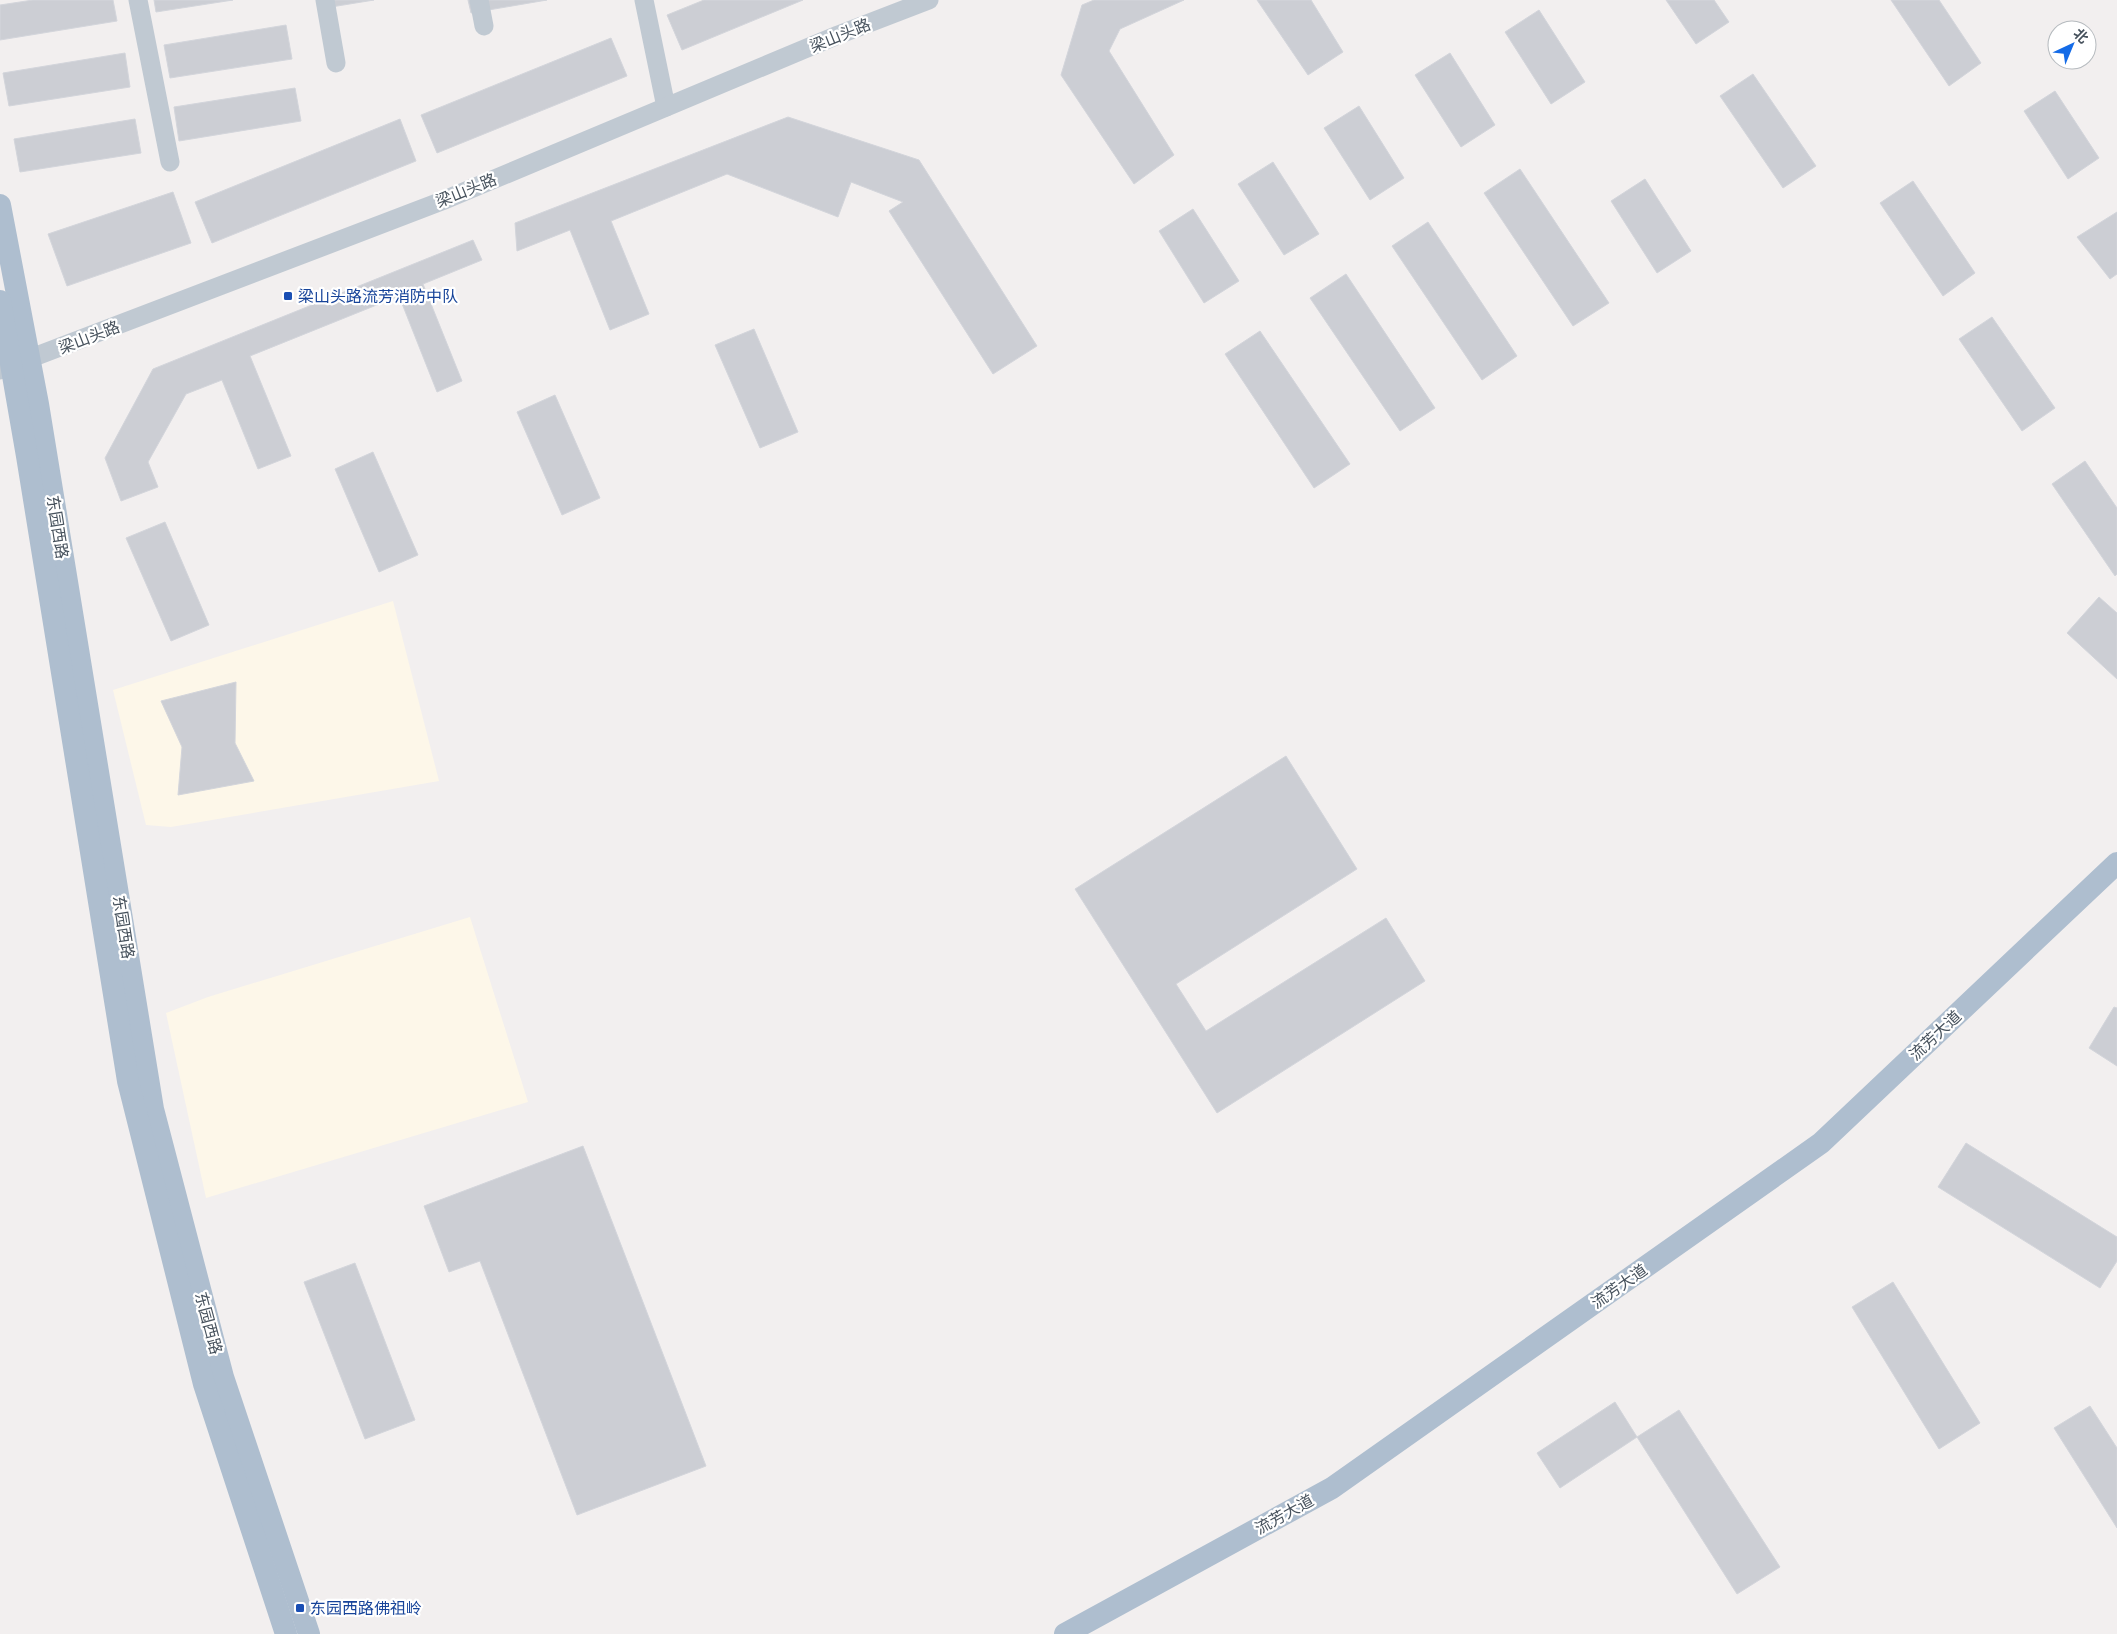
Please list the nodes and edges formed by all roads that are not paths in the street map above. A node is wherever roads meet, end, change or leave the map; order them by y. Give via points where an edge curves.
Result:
1 (138, 0) edge
2 (325, 0) edge
3 (479, 0) edge
4 (644, 0) edge
5 (929, 0) edge
6 (484, 26) dead end
7 (336, 63) dead end
8 (666, 107) junction
9 (170, 162) dead end
10 (0, 205) edge
11 (0, 301) edge
12 (14, 366) edge
13 (2117, 863) edge
14 (286, 1634) edge
15 (309, 1634) edge
16 (1066, 1634) edge

1 - 9 street
2 - 7 street
3 - 6 street
4 - 8 street
5 - 8 street, 梁山头路
8 - 12 street, 梁山头路 via 442,201
10 - 12 main road, 东园西路
11 - 12 main road, 东园西路
12 - 14 main road, 东园西路 via 128,1082 204,1384
12 - 15 main road, 东园西路 via 154,1109 223,1377
13 - 16 main road, 流芳大道 via 1821,1143 1332,1488

